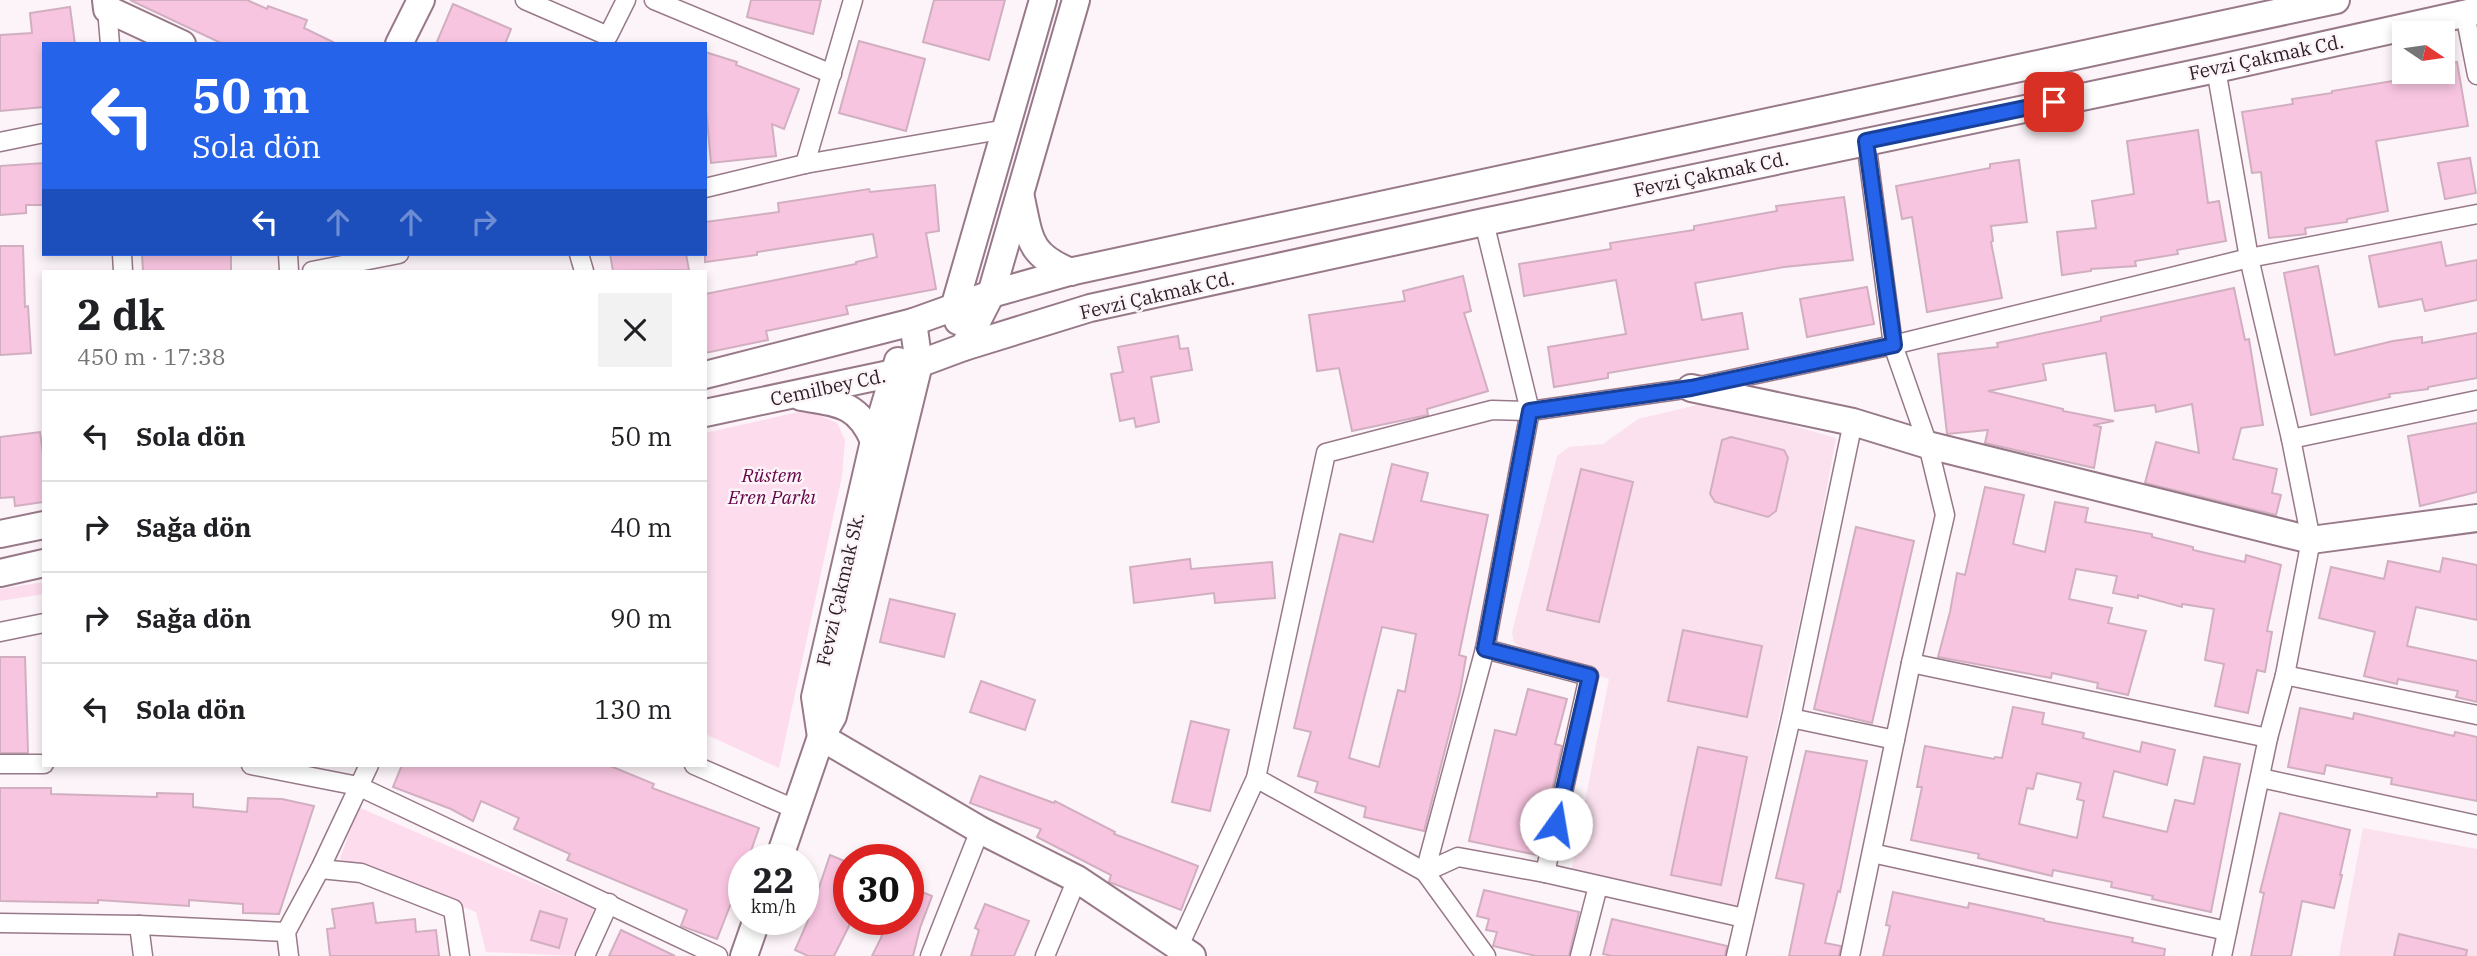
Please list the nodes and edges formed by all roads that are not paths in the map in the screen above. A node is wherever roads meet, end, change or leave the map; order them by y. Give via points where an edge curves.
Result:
1 (421, 0) edge
2 (525, 0) edge
3 (625, 0) edge
4 (654, 0) edge
5 (853, 0) edge
6 (1043, 0) edge
7 (1076, 0) edge
8 (2336, 0) edge
9 (107, 4) edge
10 (2471, 13) edge
11 (110, 42) edge
12 (178, 42) edge
13 (400, 42) edge
14 (2216, 69) junction
15 (832, 74) junction
16 (2477, 75) edge
17 (1006, 129) junction
18 (42, 133) edge
19 (1866, 141) junction
20 (0, 142) edge
21 (805, 164) junction
22 (707, 188) edge
23 (1020, 193) junction
24 (2477, 214) edge
25 (1484, 222) junction
26 (389, 256) edge
27 (2249, 258) junction
28 (317, 270) edge
29 (1071, 272) junction
30 (991, 294) junction
31 (935, 315) junction
32 (1894, 345) junction
33 (957, 350) junction
34 (906, 368) junction
35 (707, 374) edge
36 (1691, 388) junction
37 (791, 395) junction
38 (2477, 400) edge
39 (1530, 411) junction
40 (707, 413) edge
41 (1853, 422) junction
42 (2291, 439) junction
43 (874, 441) junction
44 (1928, 445) junction
45 (2477, 518) edge
46 (42, 525) edge
47 (0, 534) edge
48 (2311, 540) junction
49 (42, 563) edge
50 (0, 573) edge
51 (42, 623) edge
52 (0, 632) edge
53 (1485, 649) junction
54 (1911, 663) junction
55 (2285, 675) junction
56 (2477, 715) edge
57 (1791, 718) junction
58 (821, 737) junction
59 (2268, 738) junction
60 (1895, 740) junction
61 (0, 764) edge
62 (42, 764) edge
63 (261, 767) edge
64 (368, 767) edge
65 (699, 767) edge
66 (1256, 778) junction
67 (2261, 778) junction
68 (358, 786) junction
69 (797, 810) junction
70 (2477, 825) edge
71 (980, 830) junction
72 (785, 844) edge
73 (1872, 853) junction
74 (320, 869) junction
75 (1424, 872) junction
76 (1545, 873) junction
77 (1077, 879) junction
78 (1598, 886) junction
79 (609, 903) junction
80 (1744, 918) junction
81 (0, 923) edge
82 (139, 925) junction
83 (2227, 931) junction
84 (286, 932) junction
85 (751, 935) edge
86 (1185, 951) edge
87 (143, 956) edge
88 (289, 956) edge
89 (460, 956) edge
90 (585, 956) edge
91 (718, 956) edge
92 (744, 956) edge
93 (930, 956) edge
94 (1045, 956) edge
95 (1486, 956) edge
96 (1580, 956) edge
97 (1736, 956) edge
98 (1850, 956) edge
99 (2222, 956) edge

1 - 13 main road
2 - 3 street via 608,36
4 - 15 street
5 - 15 street
6 - 17 main road
7 - 23 main road
8 - 29 main road, Fevzi Çakmak Cd.
9 - 11 street
9 - 12 main road
10 - 14 main road, Fevzi Çakmak Cd.
10 - 16 street
14 - 19 main road, Fevzi Çakmak Cd.
14 - 27 street
15 - 21 street
17 - 21 street
17 - 31 main road
18 - 20 street
19 - 25 main road, Fevzi Çakmak Cd.
19 - 32 street
21 - 22 street
23 - 29 main road via 1037,251 1048,263
23 - 30 main road
24 - 27 street
25 - 33 main road, Fevzi Çakmak Cd. via 1090,308
25 - 39 street
26 - 28 street
27 - 32 street
27 - 42 street
29 - 30 main road, Fevzi Çakmak Cd.
30 - 31 main road, Fevzi Çakmak Cd.
30 - 33 main road
31 - 33 main road
31 - 34 main road
31 - 35 main road, Cemilbey Cd.
32 - 36 street
32 - 44 street
33 - 34 main road, Cemilbey Cd.
34 - 37 main road, Cemilbey Cd.
34 - 43 main road, Fevzi Çakmak Sk.
34 - 58 main road via 833,716
36 - 39 street
36 - 41 main road
37 - 40 main road, Cemilbey Cd.
37 - 43 main road via 852,409 866,422
38 - 42 street
39 - 53 street
39 - 66 street via 1492,410 1326,453
41 - 44 main road
41 - 57 street
42 - 48 street
43 - 58 main road, Fevzi Çakmak Sk. via 814,697
44 - 48 main road
44 - 54 street via 1945,515
45 - 48 main road
46 - 47 main road
48 - 55 street
49 - 50 main road
51 - 52 street
53 - 75 street
53 - 76 street via 1590,676
54 - 59 street
54 - 60 street
55 - 56 street
55 - 59 street
57 - 60 street
57 - 80 street
58 - 69 main road
58 - 71 main road
59 - 67 street
60 - 73 street
61 - 62 street
63 - 68 street
64 - 68 street
65 - 69 street
66 - 75 street
66 - 86 street
67 - 70 street
67 - 83 street
68 - 74 street
68 - 79 street
69 - 72 main road
71 - 77 main road
71 - 93 street
73 - 83 street
73 - 98 street
74 - 84 street
74 - 89 street via 361,873 453,909
75 - 76 street via 1458,857
75 - 95 street
76 - 78 street
77 - 86 main road
77 - 94 street
78 - 80 street
78 - 96 street
79 - 90 street
79 - 91 street
80 - 97 street
81 - 82 street
82 - 84 street
82 - 87 street
83 - 99 street
84 - 88 street
85 - 92 main road

